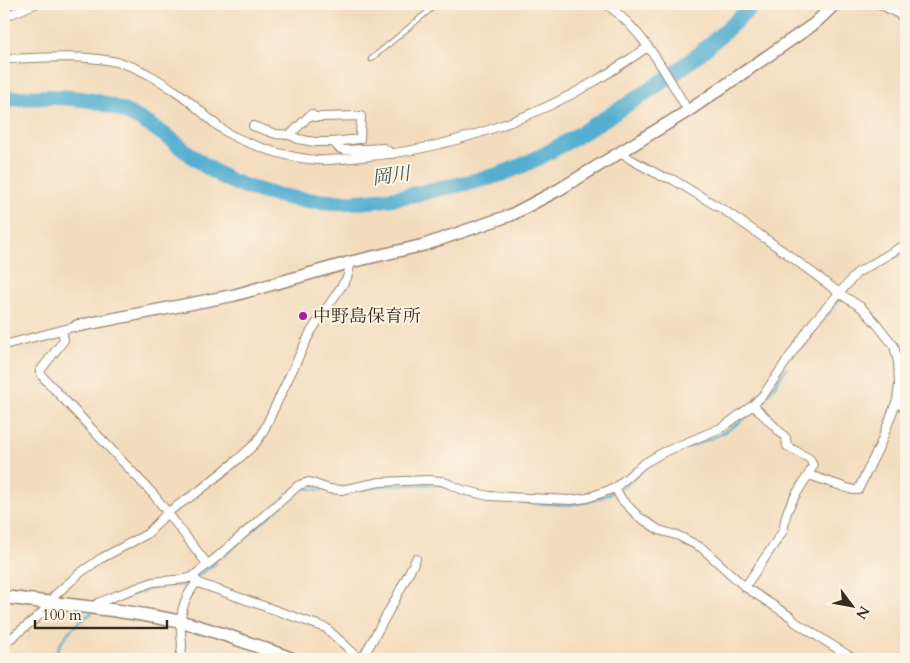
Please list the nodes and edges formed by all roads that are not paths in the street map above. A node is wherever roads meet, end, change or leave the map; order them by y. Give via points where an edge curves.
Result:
1 (35, 4) edge
2 (438, 4) edge
3 (606, 4) edge
4 (835, 4) edge
5 (880, 4) edge
6 (4, 17) edge
7 (906, 18) edge
8 (649, 49) junction
9 (4, 59) edge
10 (370, 59) dead end
11 (688, 111) junction
12 (253, 126) dead end
13 (290, 135) junction
14 (333, 142) junction
15 (622, 152) junction
16 (392, 154) junction
17 (906, 244) edge
18 (351, 262) junction
19 (839, 293) junction
20 (77, 326) joint
21 (62, 330) junction
22 (4, 345) edge
23 (897, 400) junction
24 (752, 405) junction
25 (906, 408) edge
26 (808, 475) junction
27 (615, 488) junction
28 (168, 512) junction
29 (416, 559) dead end
30 (208, 565) junction
31 (194, 579) junction
32 (745, 587) junction
33 (4, 597) edge
34 (49, 603) junction
35 (92, 608) junction
36 (180, 622) junction
37 (4, 644) edge
38 (178, 659) edge
39 (292, 659) edge
40 (361, 659) edge
41 (854, 659) edge

1 - 6 street
2 - 10 lane
3 - 8 street
4 - 11 street via 814,24
5 - 7 street
8 - 11 street
8 - 16 street via 545,107 453,141
9 - 16 street via 63,57 117,62 161,81 234,137 261,148 318,160
11 - 15 street
12 - 13 street
13 - 14 street via 314,142
13 - 14 street via 311,114 320,117 361,116 360,138
14 - 16 street via 344,150 384,148
15 - 18 street via 511,215 424,245
15 - 19 street via 630,160 672,179 730,214
17 - 19 street via 857,273
18 - 20 street via 235,295
18 - 28 street via 347,278 310,333 258,439 236,461
19 - 23 street via 861,307 894,346 900,385
19 - 24 street via 812,324 764,394
20 - 21 street
21 - 22 street
21 - 28 street via 64,340 40,371 42,376
23 - 25 street
23 - 26 street via 858,490
24 - 26 street via 786,438 787,446 810,460 813,466
24 - 27 street via 723,427 649,460
26 - 32 street via 788,509 783,532
27 - 30 street via 571,500 489,496 442,481 428,480 380,482 341,490 309,482 299,485
27 - 32 street via 639,518 702,548
28 - 30 street
28 - 34 street via 147,534 80,573
29 - 40 street
30 - 31 street
31 - 35 street via 153,582
31 - 36 street via 184,600
31 - 40 street via 326,628
32 - 41 street
33 - 34 main road
34 - 35 main road
34 - 37 street via 42,614
35 - 36 main road
36 - 38 street via 182,652
36 - 39 main road

